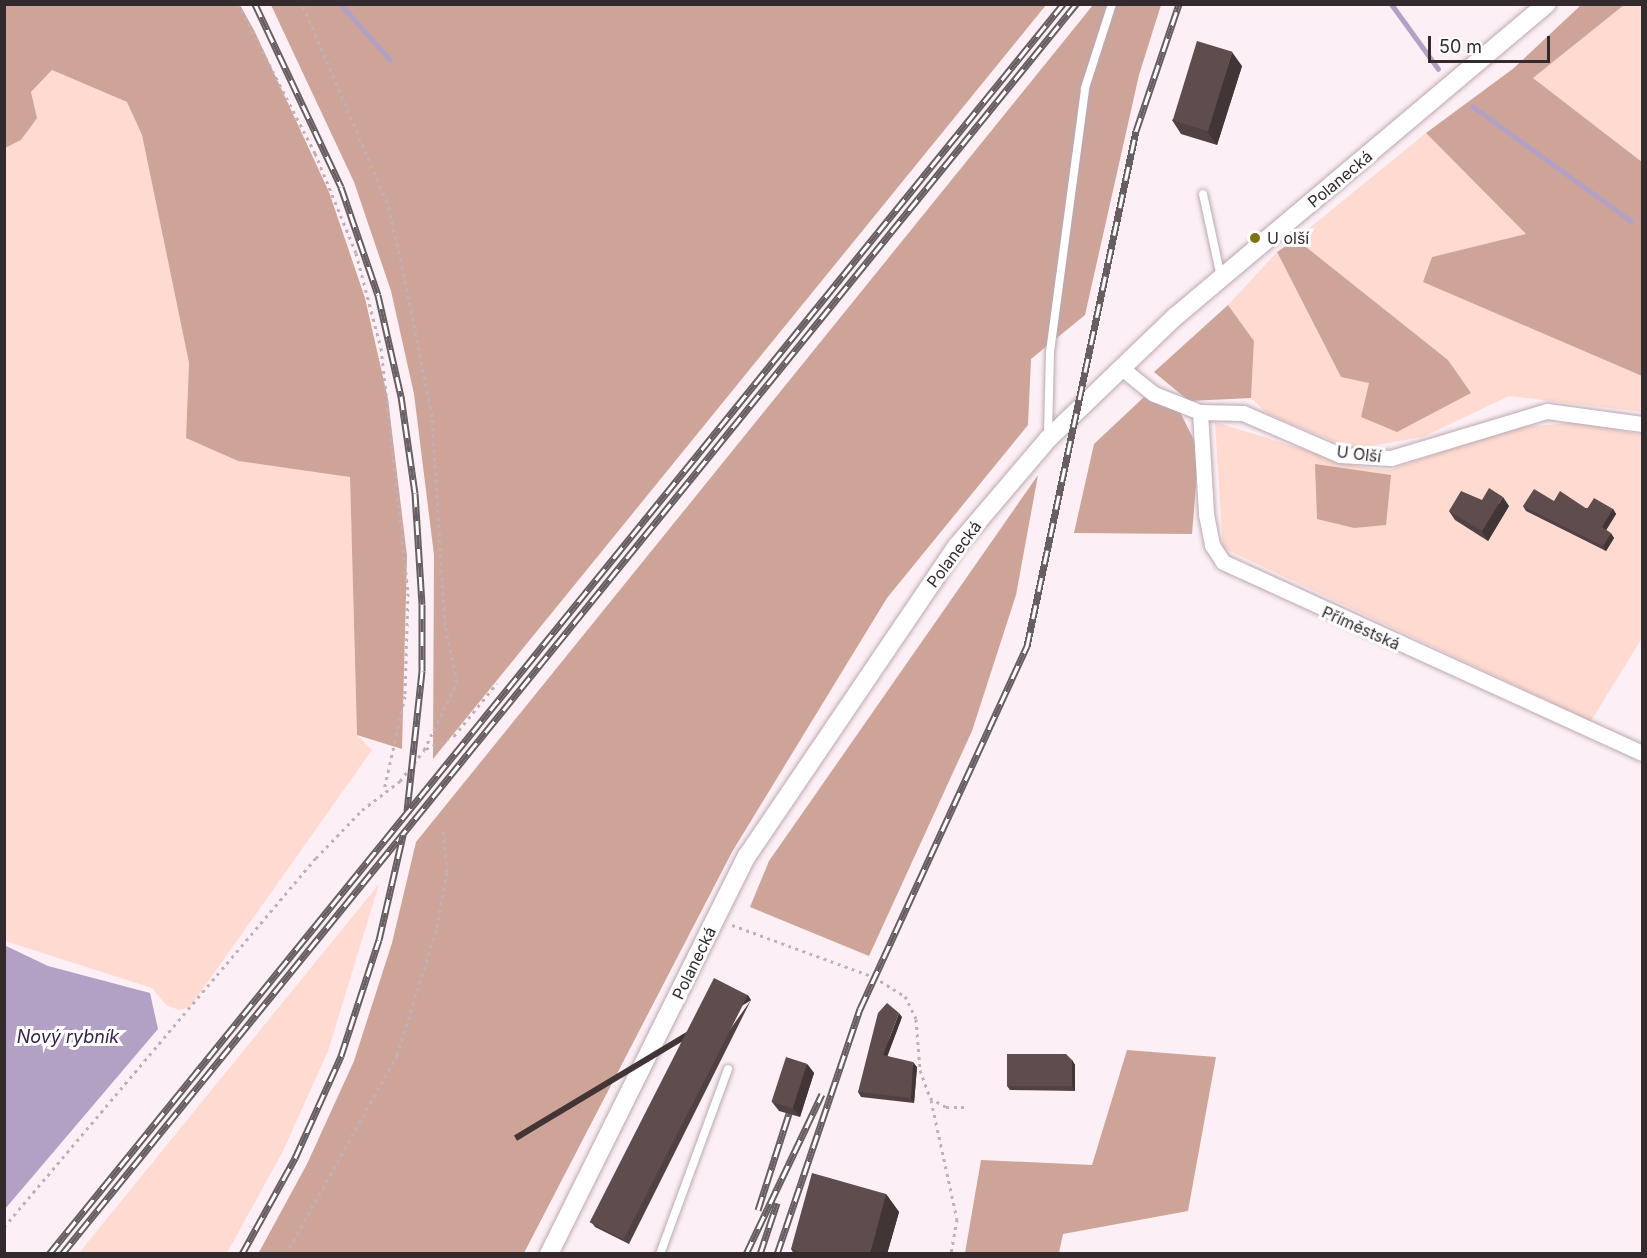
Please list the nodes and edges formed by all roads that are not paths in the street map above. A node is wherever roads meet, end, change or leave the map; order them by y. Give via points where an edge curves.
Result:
1 (1112, 4) edge
2 (1547, 4) edge
3 (1203, 194) dead end
4 (1221, 278) junction
5 (1124, 370) junction
6 (1200, 412) junction
7 (1642, 424) edge
8 (1048, 439) junction
9 (1642, 753) edge
10 (728, 1069) dead end
11 (549, 1254) edge
12 (660, 1254) edge

1 - 8 lane via 1085,88 1050,352
2 - 4 street, Polanecká
3 - 4 lane
4 - 5 street, Polanecká
5 - 6 street, U Olší via 1154,394
5 - 8 street, Polanecká
6 - 7 street, U Olší via 1244,413 1340,455 1391,458 1547,411
6 - 9 street, Příměstská via 1206,514 1212,545 1223,562
8 - 11 street, Polanecká via 957,546 747,856
10 - 12 lane

